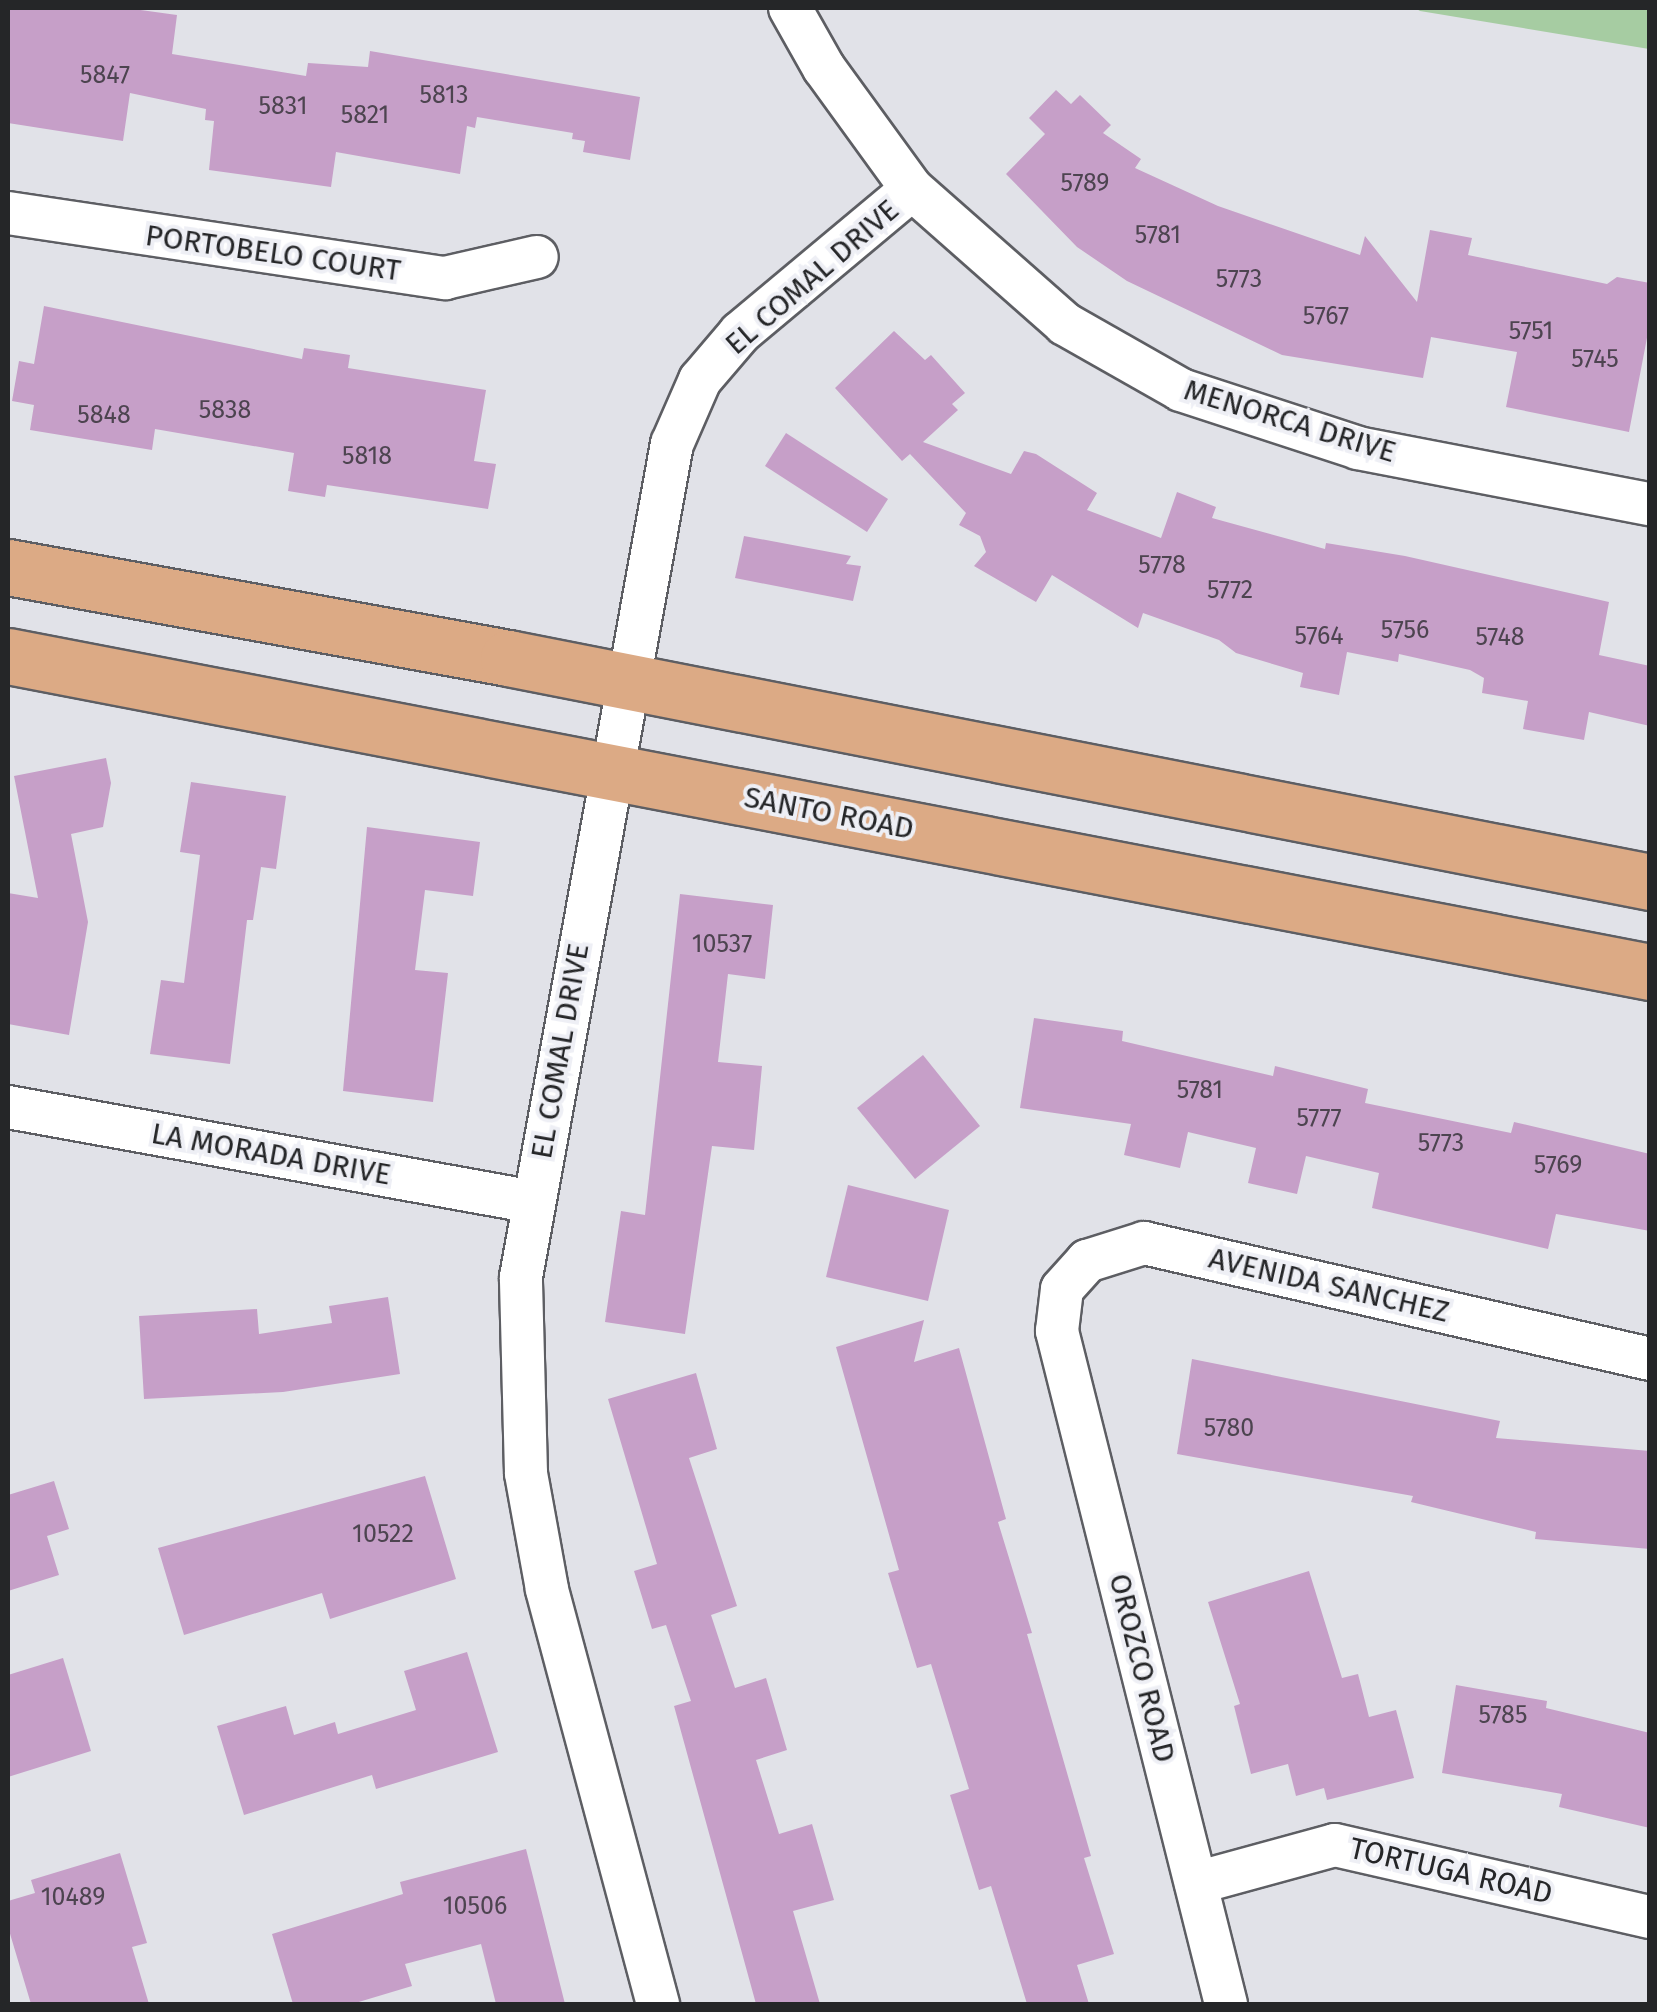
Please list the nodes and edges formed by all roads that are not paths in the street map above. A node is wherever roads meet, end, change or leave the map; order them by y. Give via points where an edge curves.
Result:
1 (790, 8) edge
2 (912, 189) junction
3 (8, 213) edge
4 (537, 257) dead end
5 (1650, 504) edge
6 (8, 566) edge
7 (8, 656) edge
8 (626, 683) junction
9 (613, 770) junction
10 (1650, 882) edge
11 (1650, 972) edge
12 (8, 1106) edge
13 (534, 1202) junction
14 (1057, 1331) joint
15 (1650, 1358) edge
16 (1196, 1883) junction
17 (1650, 1916) edge
18 (658, 2004) edge
19 (1226, 2004) edge

1 - 2 street, MENORCA DRIVE via 824,68
2 - 5 street, MENORCA DRIVE via 1065,324 1182,390 1358,448
2 - 8 street, EL COMAL DRIVE via 740,332 700,380 672,444
3 - 4 street, PORTOBELO COURT via 445,278
6 - 8 main road
7 - 9 main road, SANTO ROAD
8 - 9 street, EL COMAL DRIVE
8 - 10 main road
9 - 11 main road, SANTO ROAD
9 - 13 street, EL COMAL DRIVE
12 - 13 street, LA MORADA DRIVE
13 - 18 street, EL COMAL DRIVE via 521,1277 526,1473 547,1589
14 - 15 street, AVENIDA SANCHEZ via 1062,1289 1087,1261 1144,1244
14 - 16 street, OROZCO ROAD
16 - 17 street, TORTUGA ROAD via 1335,1845
16 - 19 street, OROZCO ROAD

